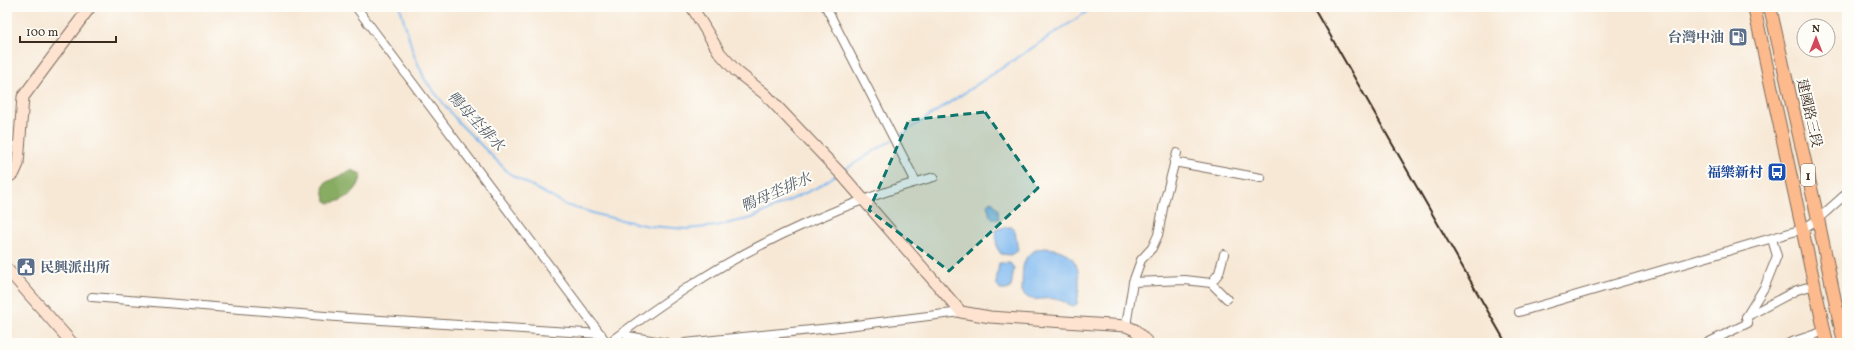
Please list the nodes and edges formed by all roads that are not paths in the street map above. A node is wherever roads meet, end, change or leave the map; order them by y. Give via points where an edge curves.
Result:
1 (90, 7) edge
2 (356, 7) edge
3 (692, 7) edge
4 (826, 7) edge
5 (1754, 7) edge
6 (1770, 7) edge
7 (1177, 153) dead end
8 (1174, 162) junction
9 (934, 177) dead end
10 (7, 178) edge
11 (1261, 178) dead end
12 (916, 182) junction
13 (1847, 193) edge
14 (864, 200) junction
15 (1818, 219) junction
16 (1803, 229) junction
17 (1772, 239) junction
18 (1224, 254) dead end
19 (7, 269) edge
20 (1132, 282) junction
21 (1211, 283) junction
22 (1815, 285) junction
23 (92, 297) dead end
24 (1227, 299) dead end
25 (961, 312) junction
26 (1519, 312) dead end
27 (1746, 317) junction
28 (1126, 326) junction
29 (601, 334) junction
30 (628, 336) dead end
31 (1826, 337) edge
32 (72, 343) edge
33 (608, 343) edge
34 (667, 343) edge
35 (685, 343) edge
36 (1148, 343) edge
37 (1708, 343) edge
38 (1789, 343) edge
39 (1844, 343) edge

1 - 10 street via 24,97 18,164 14,173
2 - 29 street
3 - 14 street via 719,52 736,71 765,94
4 - 12 street
5 - 16 main road, 1
6 - 15 main road, 建國路三段 / 1
7 - 8 street
8 - 11 street
8 - 20 street via 1158,235 1152,248 1141,260
9 - 12 street
12 - 14 street
13 - 15 street
14 - 25 street
14 - 33 street via 771,240 693,283
15 - 16 street
15 - 39 main road, 建國路三段 / 1
16 - 17 street
16 - 22 main road, 1
17 - 26 street
17 - 27 street via 1777,256 1765,286
18 - 21 street via 1219,273
19 - 32 street
20 - 21 street via 1185,280
20 - 28 street
21 - 24 street
22 - 27 street via 1797,290
22 - 31 main road, 1
23 - 29 street via 349,318
25 - 28 street via 990,317
25 - 35 street
27 - 37 street via 1748,323
28 - 36 street via 1135,330
29 - 33 street
30 - 34 street
31 - 38 street

